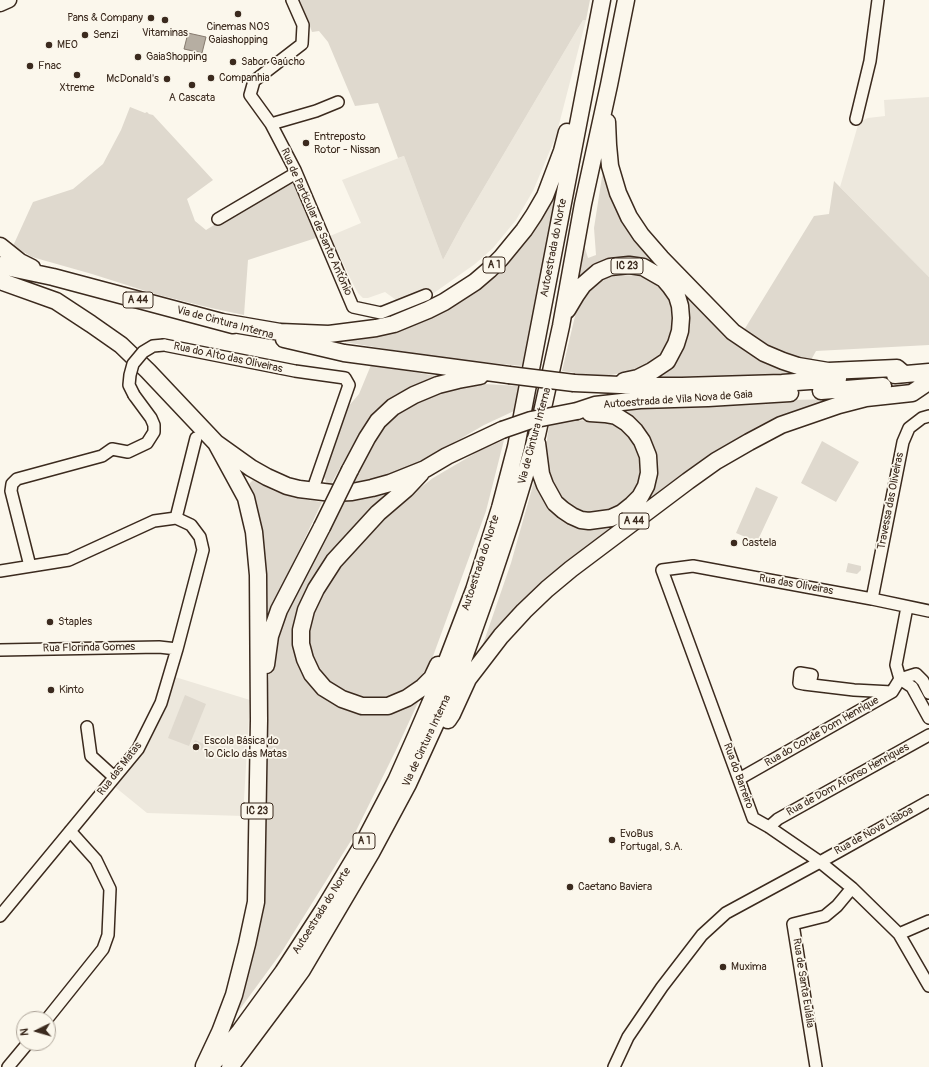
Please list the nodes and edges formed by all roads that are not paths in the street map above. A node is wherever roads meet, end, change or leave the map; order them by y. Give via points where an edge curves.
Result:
1 (8, 0) edge
2 (292, 0) edge
3 (601, 0) edge
4 (626, 0) edge
5 (878, 0) edge
6 (0, 4) edge
7 (609, 85) junction
8 (338, 102) dead end
9 (856, 119) dead end
10 (271, 124) junction
11 (296, 173) junction
12 (218, 219) dead end
13 (0, 246) edge
14 (0, 265) edge
15 (53, 277) junction
16 (0, 281) edge
17 (0, 291) edge
18 (38, 295) junction
19 (426, 295) dead end
20 (222, 322) junction
21 (561, 326) junction
22 (503, 374) junction
23 (904, 374) junction
24 (928, 379) edge
25 (603, 385) junction
26 (577, 411) junction
27 (929, 416) edge
28 (537, 435) junction
29 (196, 438) dead end
30 (216, 443) junction
31 (425, 469) junction
32 (315, 483) dead end
33 (176, 518) junction
34 (30, 566) junction
35 (0, 570) edge
36 (662, 570) joint
37 (474, 590) junction
38 (872, 599) junction
39 (907, 607) junction
40 (929, 611) edge
41 (177, 649) junction
42 (0, 650) edge
43 (900, 679) junction
44 (923, 681) junction
45 (810, 684) dead end
46 (912, 687) junction
47 (854, 690) junction
48 (892, 692) junction
49 (929, 693) edge
50 (864, 708) junction
51 (929, 718) edge
52 (259, 720) junction
53 (87, 727) dead end
54 (929, 735) edge
55 (417, 764) junction
56 (114, 778) junction
57 (739, 779) junction
58 (929, 801) edge
59 (770, 827) junction
60 (70, 831) junction
61 (820, 862) junction
62 (852, 888) junction
63 (0, 916) edge
64 (929, 921) edge
65 (899, 934) junction
66 (929, 986) edge
67 (53, 1011) edge
68 (21, 1051) edge
69 (8, 1067) edge
70 (203, 1067) edge
71 (210, 1067) edge
72 (230, 1067) edge
73 (614, 1067) edge
74 (816, 1067) edge

1 - 6 main road
2 - 10 street, Rua de Particular de Santo António via 303,25 302,44 254,81 250,95
3 - 20 highway, A 1 via 562,151 545,196 516,240 475,282 428,310 394,324 376,328 329,334 280,332
3 - 37 highway, Autoestrada do Norte / A 1 via 516,447
4 - 7 highway, Autoestrada do Norte / A 1
5 - 9 street via 870,61
7 - 21 highway, Autoestrada do Norte / A 1 via 583,204
7 - 23 highway via 610,166 629,217 661,258 733,332 764,353 798,366 828,371 897,368
8 - 10 street
10 - 11 street, Rua de Particular de Santo António
11 - 12 street
11 - 19 street, Rua de Particular de Santo António via 353,307 381,313
13 - 15 highway via 20,262
14 - 15 highway, Via de Cintura Interna / A 44
15 - 20 highway, Via de Cintura Interna / A 44
16 - 18 highway
17 - 18 highway
18 - 30 highway via 56,301 121,345
20 - 22 highway, Via de Cintura Interna / A 44 via 344,353
21 - 25 highway, IC 23 via 565,314 583,285 598,272 610,267 643,267 664,279 670,286 680,306 682,318 676,344 667,361 638,378
21 - 28 highway, Via de Cintura Interna / A 1
22 - 25 highway, Via de Cintura Interna / A 44, bridge
22 - 52 highway, bridge via 438,385 393,407 378,421 350,470 279,610 270,636
23 - 24 highway, Autoestrada de Vila Nova de Gaia / A 44
23 - 25 highway, Autoestrada de Vila Nova de Gaia / A 44 via 782,383
24 - 26 highway, Autoestrada de Vila Nova de Gaia via 708,398 640,400 595,405
24 - 55 highway, A 44 via 912,393 866,398 781,425 716,461 630,524 547,589 501,636 468,679 452,714
26 - 28 highway via 616,416 627,423 642,441 648,456 649,473 646,486 640,497 622,513 611,518 585,520 572,516 555,503 541,474
26 - 31 highway, Autoestrada de Vila Nova de Gaia, bridge via 531,420 502,430
27 - 38 street, Travessa das Oliveiras via 909,428 903,442
28 - 55 highway, Via de Cintura Interna / A 1 via 512,518 461,666
29 - 33 street
30 - 31 highway, Autoestrada de Vila Nova de Gaia via 267,477 287,486 315,491 352,492 390,483
30 - 52 highway, IC 23 via 246,498 254,532 258,576
31 - 37 highway, A 1 via 378,512 334,561 316,589 306,610 301,630 305,659 312,674 324,688 342,699 362,706 394,704 432,678
32 - 34 street, Rua do Alto das Oliveiras, bridge via 349,385 345,378 295,371 164,345 153,346 143,352 133,364 130,375 134,395 154,425 154,432 147,444 128,452 112,449 102,456 17,478 12,484 11,491
33 - 34 street via 154,521 69,560
33 - 41 street, Rua das Matas via 191,525 200,537 203,550
34 - 35 street
36 - 38 street, Rua das Oliveiras via 693,566
36 - 57 street, Rua do Barreiro
37 - 71 highway, Autoestrada do Norte / A 1 via 416,736 362,846 283,972
38 - 39 street, Rua das Oliveiras
39 - 40 street, Rua das Oliveiras
39 - 43 street via 896,665
41 - 42 street, Rua Florinda Gomes via 159,647
41 - 56 street, Rua das Matas via 161,703 138,749
43 - 44 street via 916,674
43 - 46 street
43 - 48 street, Rua do Conde Dom Henrique
44 - 46 street
44 - 49 street
45 - 47 street
46 - 51 street
47 - 48 street
47 - 50 street
48 - 50 street, Rua do Conde Dom Henrique
50 - 57 street, Rua do Conde Dom Henrique
52 - 70 highway, IC 23 via 256,902 234,995
53 - 56 street via 91,756
54 - 59 street, Rua de Dom Afonso Henriques via 778,819
55 - 72 highway, Via de Cintura Interna / A 1 via 371,854 302,970
56 - 60 street, Rua das Matas
57 - 59 street, Rua do Barreiro via 753,818
58 - 61 street, Rua de Nova Lisboa
59 - 61 street, Rua do Barreiro
60 - 63 street, Rua das Matas
60 - 67 street via 96,860 110,889 108,935 103,949
61 - 62 street, Rua do Barreiro
61 - 73 street, Rua de Nova Lisboa via 726,913 702,935 662,987 628,1038
62 - 65 street, Rua do Barreiro
62 - 74 street, Rua de Santa Eulália via 825,916 793,924
64 - 65 street
65 - 66 street, Rua do Barreiro
68 - 69 street

